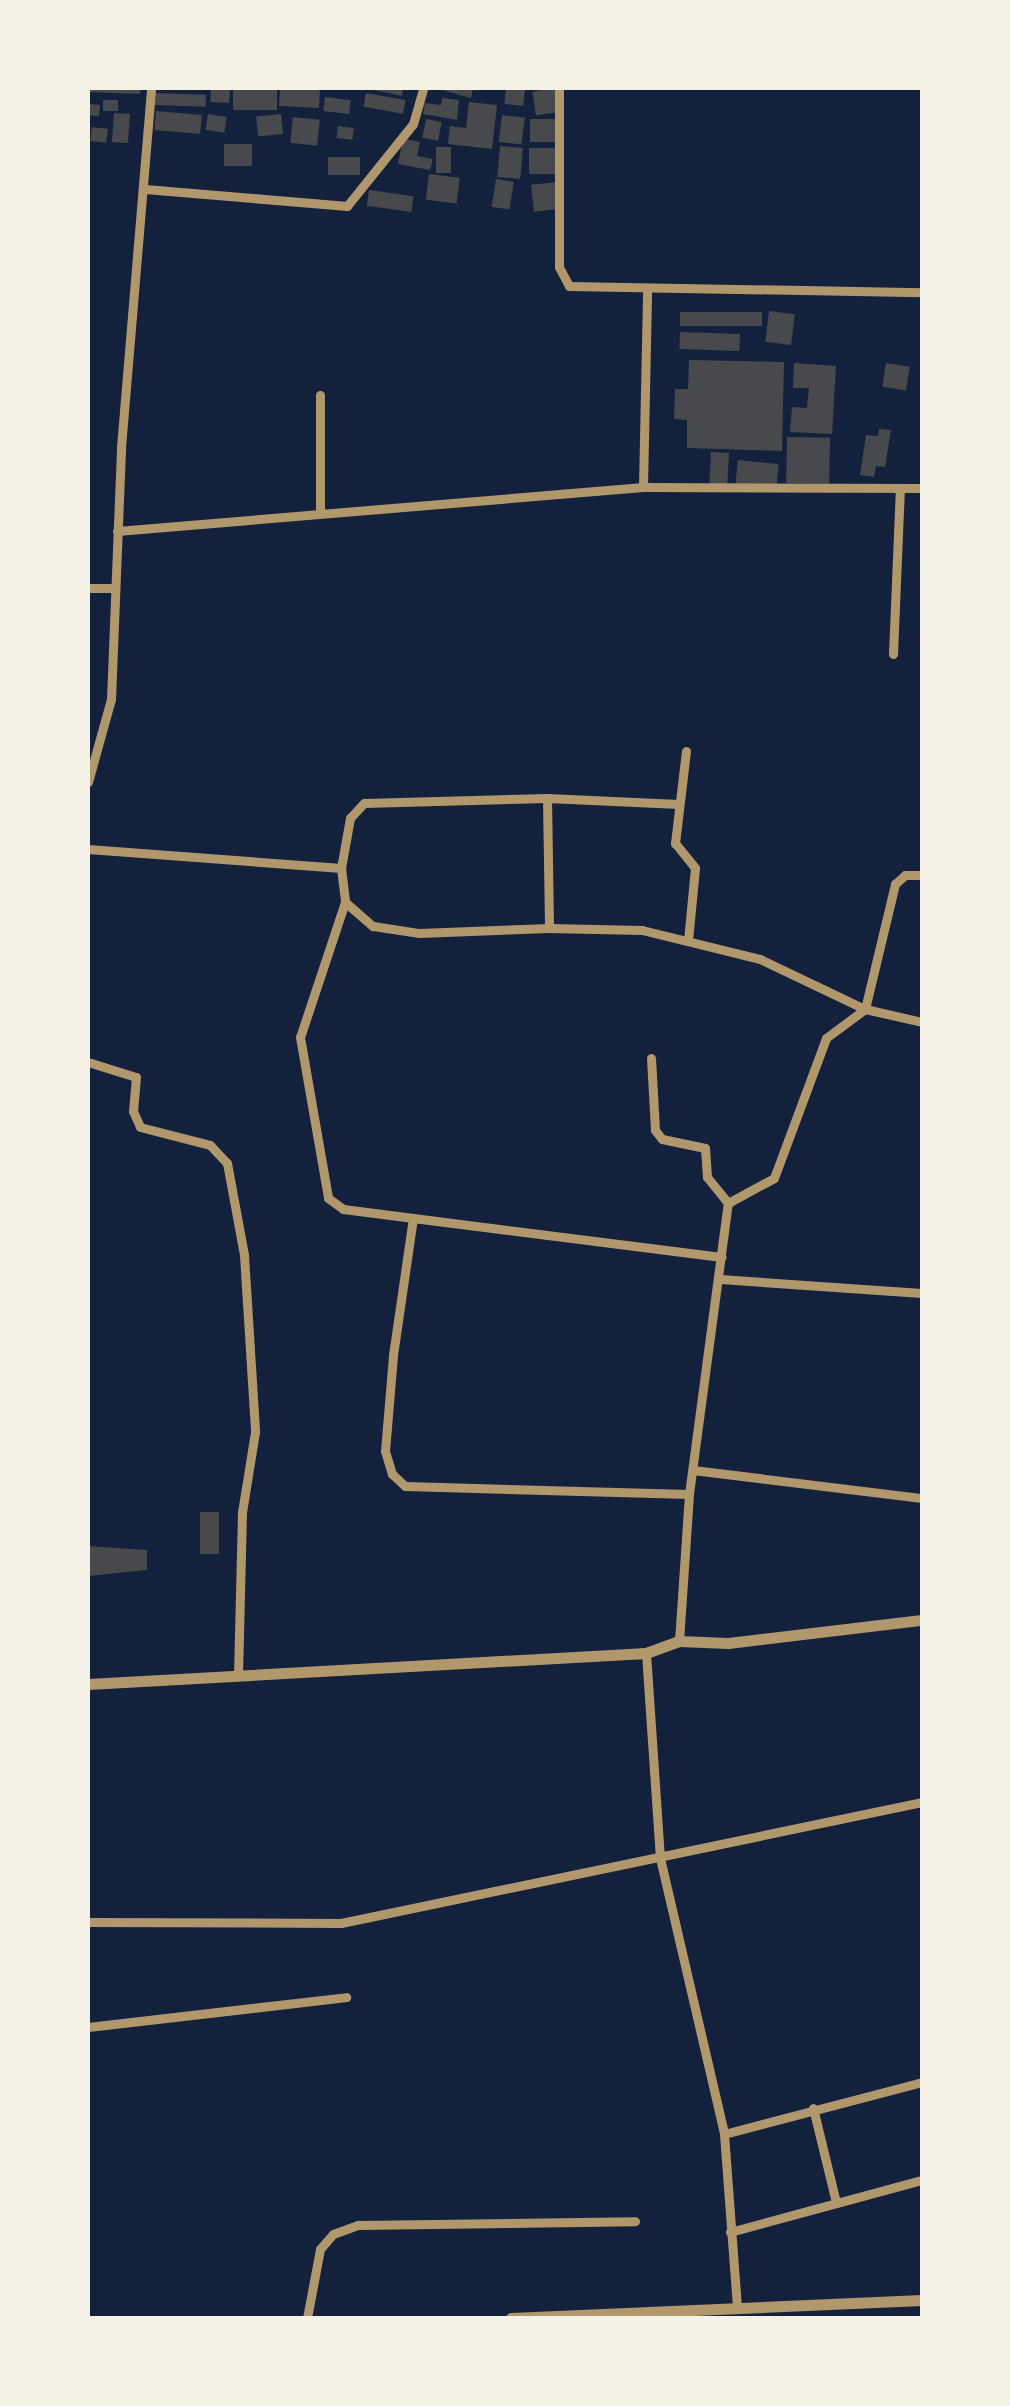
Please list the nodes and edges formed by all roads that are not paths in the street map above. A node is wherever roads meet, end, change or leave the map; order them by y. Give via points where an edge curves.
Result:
1 (151, 88) edge
2 (423, 88) edge
3 (559, 88) edge
4 (145, 188) junction
5 (647, 292) junction
6 (922, 292) edge
7 (320, 396) dead end
8 (643, 487) junction
9 (900, 488) junction
10 (922, 488) edge
11 (320, 512) junction
12 (117, 531) junction
13 (88, 588) edge
14 (114, 588) junction
15 (893, 654) dead end
16 (686, 751) dead end
17 (88, 782) edge
18 (547, 798) junction
19 (680, 804) junction
20 (88, 848) edge
21 (340, 868) junction
22 (922, 875) edge
23 (345, 902) junction
24 (549, 928) junction
25 (688, 942) junction
26 (864, 1009) junction
27 (922, 1022) edge
28 (652, 1058) dead end
29 (88, 1062) edge
30 (728, 1203) junction
31 (413, 1218) junction
32 (722, 1257) junction
33 (720, 1280) junction
34 (922, 1293) edge
35 (692, 1470) junction
36 (689, 1494) junction
37 (922, 1498) edge
38 (922, 1620) edge
39 (679, 1641) junction
40 (646, 1654) junction
41 (238, 1676) junction
42 (88, 1684) edge
43 (922, 1802) edge
44 (660, 1858) junction
45 (88, 1922) edge
46 (346, 1997) dead end
47 (88, 2027) edge
48 (922, 2082) edge
49 (812, 2108) junction
50 (724, 2134) junction
51 (922, 2180) edge
52 (836, 2202) junction
53 (635, 2221) dead end
54 (730, 2232) junction
55 (922, 2300) edge
56 (737, 2305) junction
57 (307, 2318) edge
58 (511, 2318) edge

1 - 4 street
2 - 4 street via 413,124 347,206
3 - 5 street via 562,278 579,290
4 - 12 street
5 - 6 street
5 - 8 street
7 - 11 street
8 - 9 street
8 - 11 street
9 - 10 street
9 - 15 street
11 - 12 street
12 - 14 street
13 - 14 street
14 - 17 street via 111,699
16 - 19 street
18 - 19 street
18 - 21 street via 364,803 350,818
18 - 24 street
19 - 25 street via 676,848 695,868
20 - 21 street
21 - 23 street
22 - 26 street via 905,875 895,884
23 - 24 street via 373,926 419,932
23 - 31 street via 300,1037 328,1198 343,1209
24 - 25 street via 642,930
25 - 26 street via 760,959
26 - 27 street
26 - 30 street via 826,1038 774,1178
28 - 30 street via 654,1130 667,1140 705,1148 707,1177
29 - 41 street via 136,1078 140,1128 210,1145 227,1163 244,1255 255,1432 242,1512
30 - 32 street
31 - 32 street
31 - 36 street via 384,1451 392,1474 406,1486
32 - 33 street
33 - 34 street
33 - 35 street
35 - 36 street
35 - 37 street
36 - 39 street
38 - 39 street via 728,1644
39 - 40 street
40 - 41 street
40 - 44 street
41 - 42 street
43 - 44 street
44 - 45 street via 342,1923
44 - 50 street
46 - 47 street
48 - 49 street
49 - 50 street
49 - 52 street
50 - 54 street
51 - 52 street
52 - 54 street
53 - 57 street via 358,2225 333,2234 320,2249
54 - 56 street
55 - 56 street
56 - 58 street

